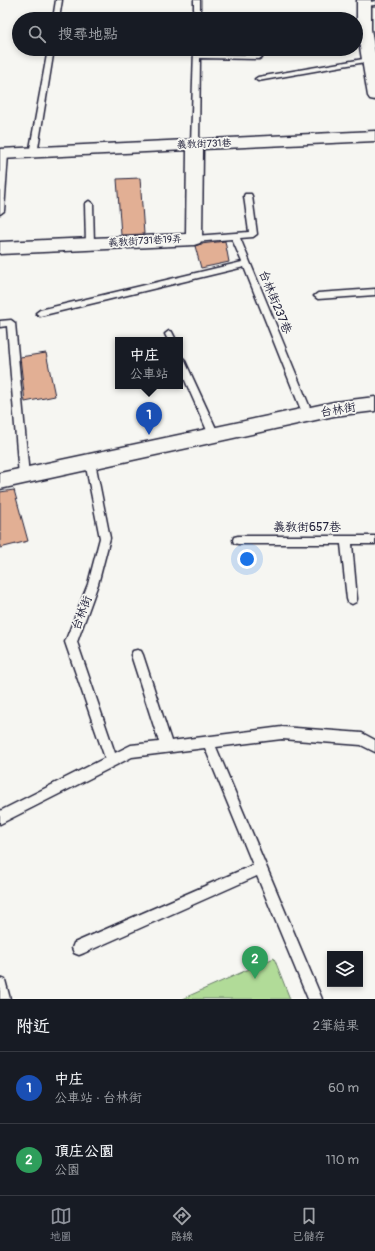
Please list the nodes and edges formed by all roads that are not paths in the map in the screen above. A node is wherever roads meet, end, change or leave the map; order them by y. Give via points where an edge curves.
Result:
1 (59, 0) edge
2 (197, 0) edge
3 (368, 2) edge
4 (57, 12) edge
5 (197, 12) edge
6 (363, 20) edge
7 (363, 40) edge
8 (50, 56) edge
9 (197, 56) edge
10 (247, 56) edge
11 (259, 57) dead end
12 (369, 60) junction
13 (258, 79) dead end
14 (375, 96) edge
15 (375, 136) edge
16 (195, 144) junction
17 (2, 154) edge
18 (33, 154) junction
19 (248, 196) dead end
20 (89, 204) dead end
21 (0, 211) edge
22 (235, 236) junction
23 (194, 239) junction
24 (90, 244) junction
25 (0, 248) edge
26 (246, 264) junction
27 (375, 292) edge
28 (318, 296) dead end
29 (40, 313) dead end
30 (0, 324) edge
31 (183, 366) edge
32 (375, 404) edge
33 (308, 415) junction
34 (214, 435) junction
35 (90, 462) junction
36 (24, 476) junction
37 (0, 481) edge
38 (238, 540) dead end
39 (346, 540) junction
40 (375, 540) edge
41 (352, 599) dead end
42 (137, 655) dead end
43 (208, 742) junction
44 (375, 746) edge
45 (167, 747) junction
46 (112, 761) junction
47 (0, 818) edge
48 (260, 868) junction
49 (79, 948) dead end
50 (0, 985) edge
51 (3, 999) edge
52 (315, 999) edge

1 - 4 lane
2 - 5 lane
3 - 6 street
7 - 12 street
8 - 18 lane
9 - 16 lane
10 - 11 lane
12 - 13 lane
12 - 14 street
15 - 16 street, 義教街731巷
16 - 18 street, 義教街731巷
16 - 23 street, 義教街731巷19弄
17 - 18 street, 義教街731巷
17 - 21 lane
19 - 22 lane via 253,234
20 - 24 lane
22 - 23 lane
22 - 26 lane, 台林街237巷
23 - 24 street, 義教街731巷19弄
24 - 25 street, 義教街731巷19弄
26 - 29 lane
26 - 33 lane, 台林街237巷
27 - 28 lane
30 - 36 lane via 11,323
31 - 34 lane
32 - 33 street, 台林街
33 - 34 street, 台林街
34 - 35 street, 台林街
35 - 36 street, 台林街
35 - 46 lane, 台林街 via 105,538 93,584 71,642
36 - 37 street, 台林街
38 - 39 lane, 義教街657巷
39 - 40 lane, 義教街657巷
39 - 41 lane
42 - 45 lane
43 - 44 lane via 282,733 362,739
43 - 45 lane
43 - 48 lane
45 - 46 lane via 131,751
46 - 47 lane
48 - 49 lane
48 - 52 lane
50 - 51 lane

